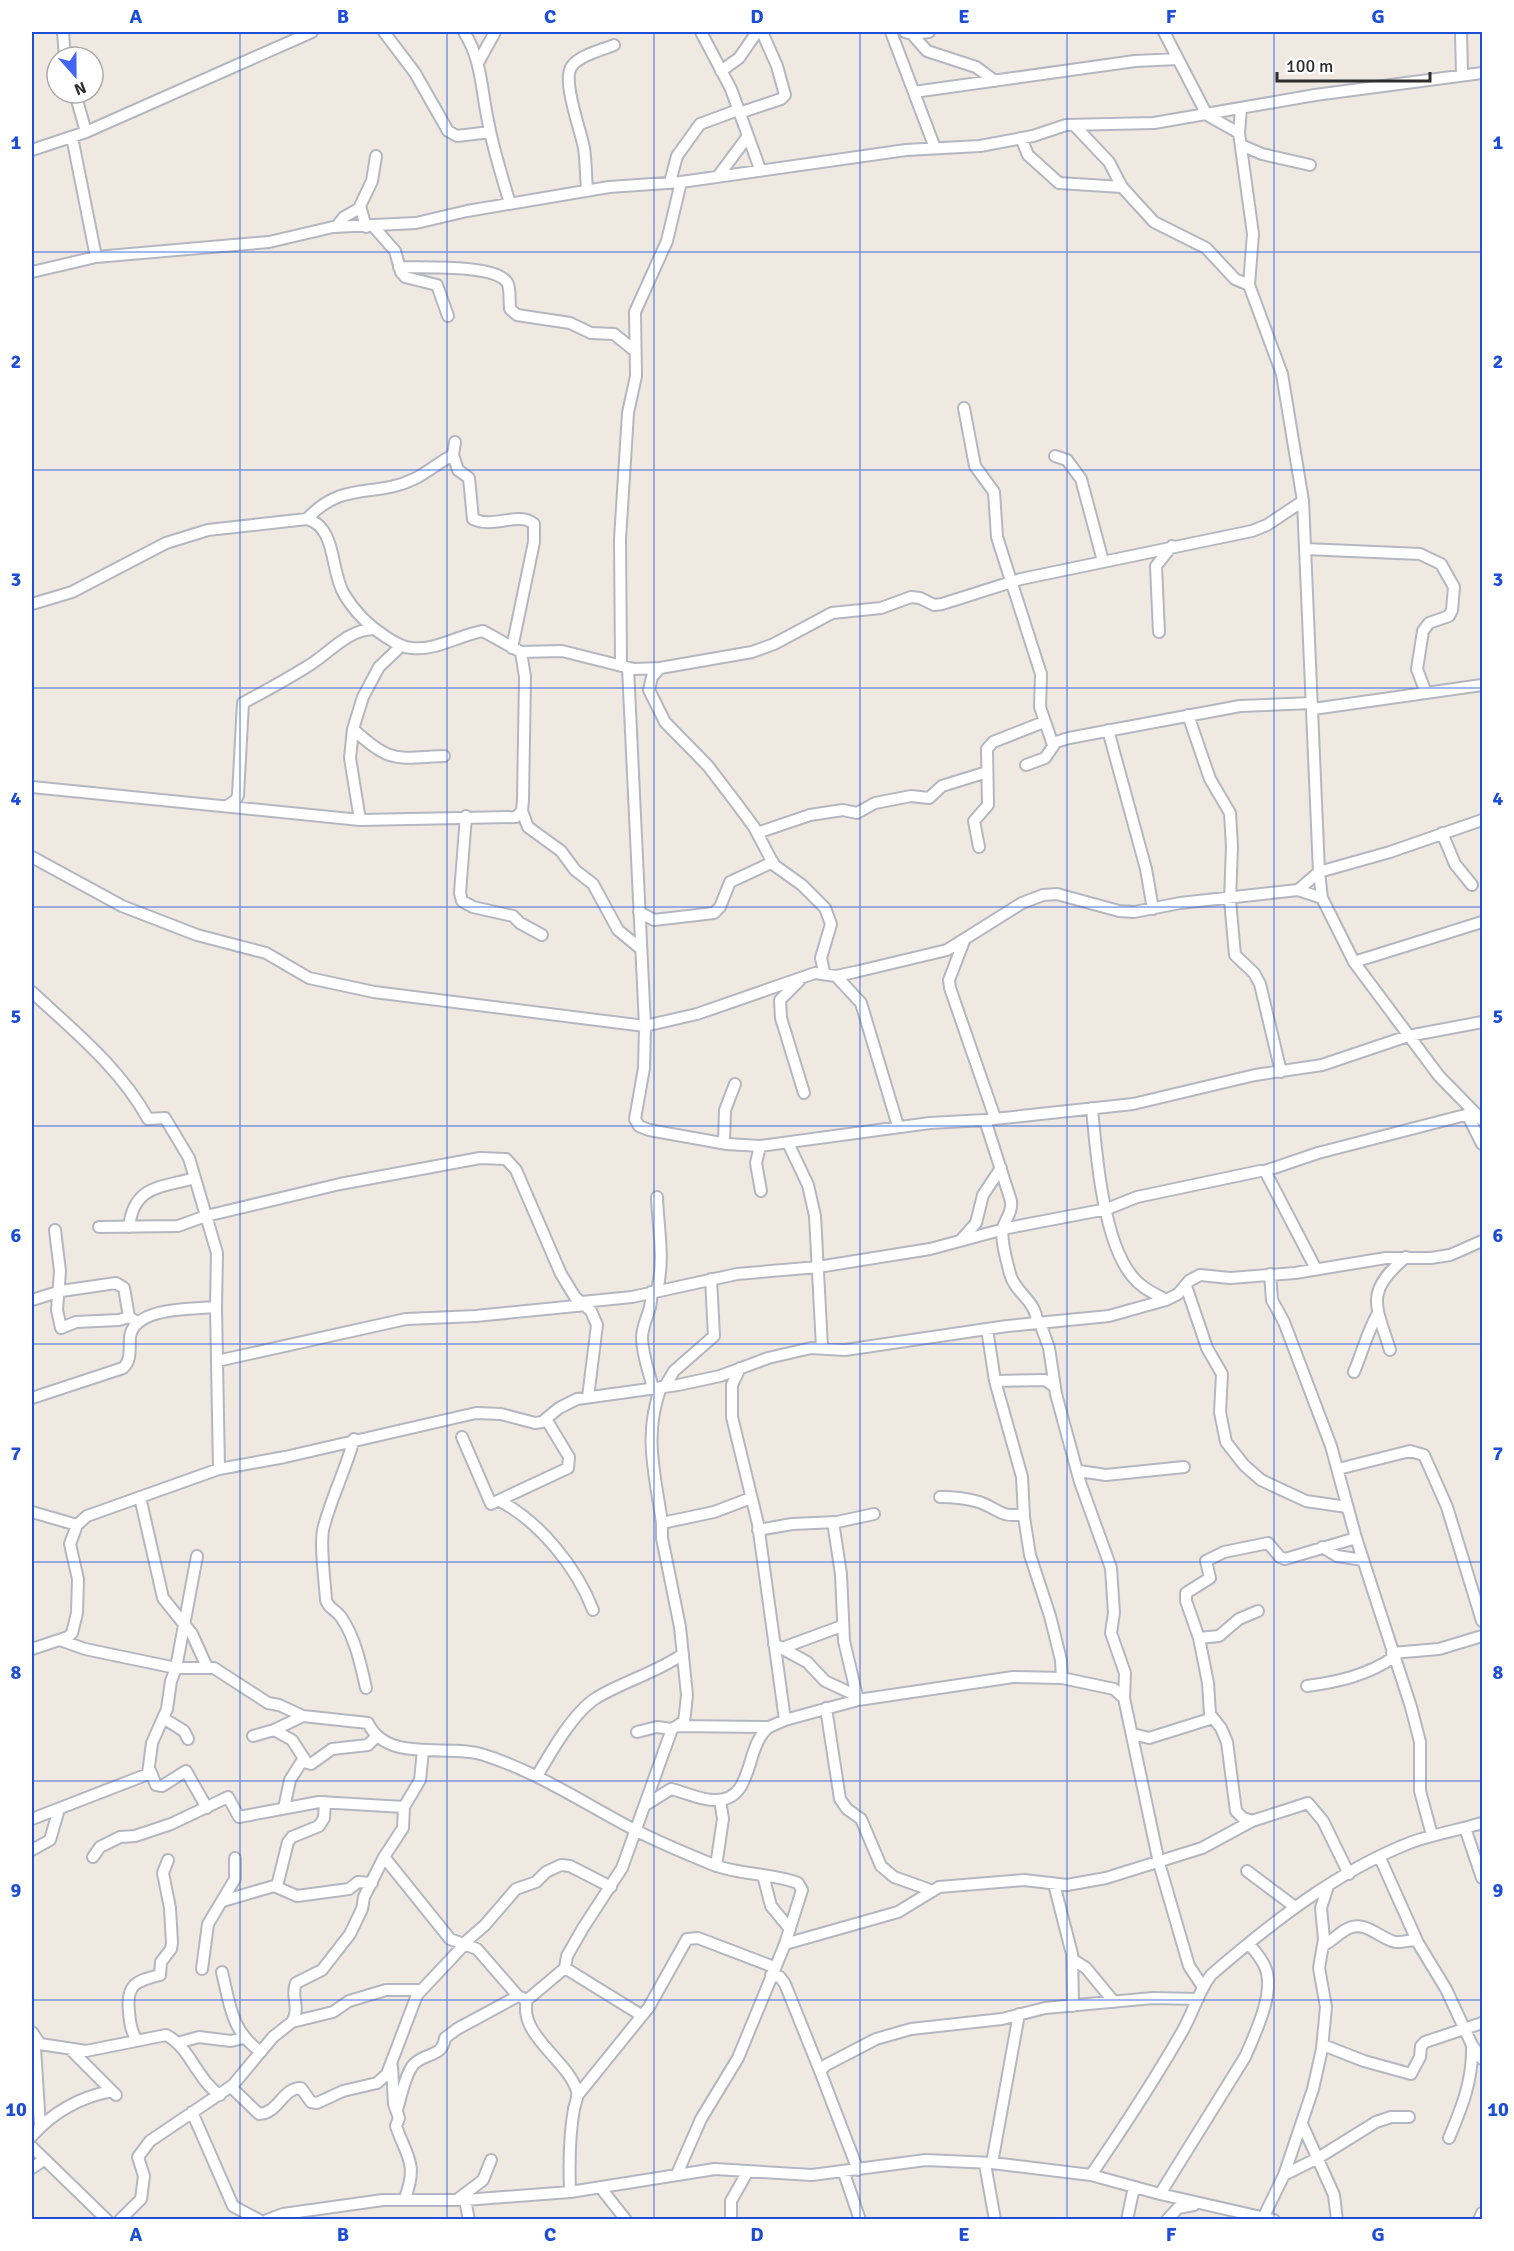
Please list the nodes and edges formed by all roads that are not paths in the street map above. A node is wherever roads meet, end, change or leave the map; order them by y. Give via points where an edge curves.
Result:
1 (312, 32) edge
2 (384, 32) edge
3 (464, 32) edge
4 (495, 32) edge
5 (701, 32) edge
6 (757, 32) edge
7 (762, 32) edge
8 (891, 32) edge
9 (929, 32) edge
10 (1164, 32) edge
11 (1461, 32) edge
12 (908, 33) edge
13 (614, 45) dead end
14 (1178, 59) junction
15 (479, 61) junction
16 (721, 71) junction
17 (1482, 73) edge
18 (1462, 74) junction
19 (995, 81) junction
20 (914, 92) junction
21 (78, 105) edge
22 (1241, 108) junction
23 (739, 111) junction
24 (1207, 115) junction
25 (1074, 125) junction
26 (86, 132) junction
27 (490, 132) junction
28 (1239, 133) junction
29 (748, 136) junction
30 (72, 137) junction
31 (1021, 138) junction
32 (1241, 145) junction
33 (935, 148) junction
34 (32, 150) edge
35 (376, 156) dead end
36 (1310, 165) dead end
37 (760, 169) junction
38 (718, 175) junction
39 (675, 182) junction
40 (1122, 187) junction
41 (587, 191) junction
42 (510, 204) junction
43 (360, 208) junction
44 (336, 227) junction
45 (370, 227) junction
46 (96, 257) junction
47 (399, 267) junction
48 (32, 272) edge
49 (1249, 285) junction
50 (448, 316) dead end
51 (635, 351) junction
52 (964, 408) dead end
53 (455, 442) dead end
54 (453, 455) junction
55 (1055, 456) dead end
56 (1303, 501) junction
57 (307, 519) junction
58 (1172, 546) junction
59 (1305, 549) junction
60 (1104, 561) junction
61 (1010, 582) junction
62 (32, 604) edge
63 (375, 629) junction
64 (1159, 632) dead end
65 (401, 646) junction
66 (517, 650) junction
67 (628, 668) junction
68 (660, 668) junction
69 (1482, 685) edge
70 (648, 690) junction
71 (1426, 693) junction
72 (1313, 706) junction
73 (1188, 714) junction
74 (1044, 722) junction
75 (353, 729) junction
76 (1107, 730) junction
77 (1053, 745) junction
78 (444, 756) dead end
79 (1026, 765) dead end
80 (987, 772) junction
81 (32, 787) edge
82 (227, 806) junction
83 (522, 811) junction
84 (466, 816) junction
85 (360, 819) junction
86 (1482, 820) edge
87 (757, 833) junction
88 (1442, 833) junction
89 (980, 847) dead end
90 (32, 856) edge
91 (772, 862) junction
92 (1319, 872) junction
93 (1472, 885) dead end
94 (1298, 890) junction
95 (1322, 898) junction
96 (1230, 900) junction
97 (1152, 909) junction
98 (639, 912) junction
99 (1482, 922) edge
100 (542, 935) dead end
101 (964, 941) junction
102 (641, 949) junction
103 (1354, 962) junction
104 (824, 972) junction
105 (836, 975) junction
106 (801, 980) junction
107 (32, 992) edge
108 (37, 1003) edge
109 (1482, 1022) edge
110 (645, 1026) junction
111 (1408, 1036) junction
112 (1281, 1072) junction
113 (735, 1084) dead end
114 (804, 1093) dead end
115 (1092, 1108) junction
116 (1470, 1113) junction
117 (990, 1119) junction
118 (1482, 1120) edge
119 (898, 1126) junction
120 (724, 1143) junction
121 (788, 1143) junction
122 (1482, 1144) edge
123 (760, 1146) junction
124 (1001, 1168) junction
125 (1265, 1171) junction
126 (195, 1178) junction
127 (761, 1191) dead end
128 (657, 1197) dead end
129 (1107, 1209) junction
130 (206, 1216) junction
131 (99, 1227) dead end
132 (129, 1227) junction
133 (55, 1230) dead end
134 (1003, 1230) junction
135 (961, 1241) junction
136 (1482, 1241) edge
137 (1406, 1257) junction
138 (818, 1267) junction
139 (1312, 1270) junction
140 (1270, 1274) junction
141 (711, 1279) junction
142 (1186, 1286) junction
143 (654, 1291) junction
144 (57, 1292) junction
145 (32, 1300) edge
146 (1166, 1300) junction
147 (584, 1304) junction
148 (216, 1306) junction
149 (1377, 1315) junction
150 (133, 1319) junction
151 (1038, 1323) junction
152 (987, 1329) junction
153 (822, 1347) junction
154 (1390, 1350) dead end
155 (217, 1361) junction
156 (740, 1368) junction
157 (1354, 1372) dead end
158 (720, 1376) junction
159 (995, 1381) junction
160 (660, 1387) junction
161 (1055, 1387) junction
162 (731, 1392) junction
163 (588, 1397) junction
164 (32, 1398) edge
165 (546, 1419) junction
166 (462, 1437) dead end
167 (354, 1439) junction
168 (1184, 1467) dead end
169 (219, 1468) junction
170 (1338, 1469) junction
171 (1078, 1471) junction
172 (140, 1497) junction
173 (940, 1497) dead end
174 (751, 1498) junction
175 (500, 1501) junction
176 (1347, 1507) junction
177 (32, 1512) edge
178 (1024, 1513) junction
179 (874, 1514) dead end
180 (833, 1522) junction
181 (662, 1523) junction
182 (77, 1525) junction
183 (758, 1530) junction
184 (1356, 1538) junction
185 (1322, 1547) junction
186 (197, 1556) dead end
187 (1363, 1560) junction
188 (593, 1610) dead end
189 (1258, 1611) dead end
190 (1482, 1621) edge
191 (184, 1625) junction
192 (842, 1626) junction
193 (1482, 1636) edge
194 (1199, 1638) junction
195 (60, 1640) junction
196 (778, 1646) junction
197 (32, 1649) edge
198 (683, 1654) junction
199 (1393, 1655) junction
200 (207, 1667) junction
201 (176, 1668) junction
202 (1062, 1678) junction
203 (1306, 1686) dead end
204 (366, 1688) dead end
205 (858, 1698) junction
206 (1124, 1698) junction
207 (826, 1708) junction
208 (303, 1716) junction
209 (163, 1718) junction
210 (1213, 1718) junction
211 (785, 1720) junction
212 (675, 1727) junction
213 (769, 1727) junction
214 (274, 1730) junction
215 (637, 1732) dead end
216 (1133, 1734) junction
217 (253, 1736) dead end
218 (376, 1737) junction
219 (188, 1739) dead end
220 (423, 1750) junction
221 (304, 1758) junction
222 (150, 1770) junction
223 (537, 1776) junction
224 (720, 1800) junction
225 (325, 1802) junction
226 (647, 1804) junction
227 (404, 1807) junction
228 (207, 1808) junction
229 (284, 1808) junction
230 (59, 1809) junction
231 (32, 1819) edge
232 (1252, 1821) junction
233 (1482, 1822) edge
234 (1465, 1828) junction
235 (636, 1830) junction
236 (1432, 1835) junction
237 (32, 1850) edge
238 (93, 1857) dead end
239 (384, 1857) junction
240 (235, 1858) dead end
241 (1380, 1858) junction
242 (168, 1860) dead end
243 (1159, 1863) junction
244 (716, 1866) junction
245 (1247, 1871) dead end
246 (1349, 1874) junction
247 (763, 1875) junction
248 (1482, 1878) edge
249 (372, 1883) junction
250 (1054, 1884) junction
251 (278, 1886) junction
252 (1328, 1886) junction
253 (611, 1887) junction
254 (933, 1890) junction
255 (223, 1900) junction
256 (1294, 1907) junction
257 (790, 1929) junction
258 (1417, 1941) junction
259 (785, 1944) junction
260 (1249, 1944) junction
261 (463, 1945) junction
262 (1324, 1945) junction
263 (1072, 1959) junction
264 (565, 1968) junction
265 (202, 1969) dead end
266 (772, 1971) junction
267 (222, 1972) dead end
268 (1203, 1987) junction
269 (421, 1990) junction
270 (522, 1998) junction
271 (1198, 1999) junction
272 (1114, 2002) junction
273 (1073, 2006) junction
274 (1019, 2014) junction
275 (641, 2015) junction
276 (292, 2022) junction
277 (1482, 2023) edge
278 (1464, 2030) junction
279 (32, 2032) edge
280 (243, 2038) junction
281 (136, 2039) junction
282 (177, 2043) junction
283 (1323, 2045) junction
284 (1472, 2046) junction
285 (36, 2047) edge
286 (72, 2050) junction
287 (261, 2052) junction
288 (1482, 2059) edge
289 (392, 2066) junction
290 (820, 2071) junction
291 (231, 2087) junction
292 (220, 2095) junction
293 (577, 2097) junction
294 (397, 2110) junction
295 (192, 2112) junction
296 (1409, 2116) dead end
297 (1302, 2124) junction
298 (40, 2126) junction
299 (32, 2136) edge
300 (1449, 2138) dead end
301 (32, 2147) edge
302 (1318, 2158) junction
303 (44, 2160) junction
304 (492, 2160) dead end
305 (988, 2164) junction
306 (32, 2168) edge
307 (858, 2170) junction
308 (748, 2171) junction
309 (844, 2173) junction
310 (677, 2174) junction
311 (1091, 2175) junction
312 (1284, 2175) junction
313 (600, 2187) junction
314 (1134, 2187) junction
315 (570, 2192) junction
316 (1160, 2194) junction
317 (405, 2198) junction
318 (461, 2200) junction
319 (1204, 2204) junction
320 (1482, 2214) edge
321 (1269, 2218) edge
322 (107, 2220) edge
323 (120, 2220) edge
324 (259, 2220) edge
325 (267, 2220) edge
326 (469, 2220) edge
327 (626, 2220) edge
328 (731, 2220) edge
329 (860, 2220) edge
330 (995, 2220) edge
331 (1127, 2220) edge
332 (1167, 2220) edge
333 (1337, 2220) edge
334 (1479, 2220) edge

1 - 26 street
2 - 27 street via 415,73 448,131 457,136
3 - 15 street
4 - 15 street
5 - 16 street
6 - 16 street via 740,57
7 - 23 street via 785,95
8 - 20 street
9 - 12 street
10 - 14 street
11 - 18 street
12 - 19 street via 927,51 976,67
13 - 41 street via 579,61 568,73 584,147
14 - 19 street via 1135,61
14 - 24 street
15 - 27 street
16 - 23 street
17 - 18 street
18 - 22 street
19 - 20 street
20 - 33 street
21 - 26 street
22 - 24 street
22 - 28 street
23 - 29 street
23 - 39 street via 700,124 677,156
24 - 25 street via 1154,123
24 - 28 street
25 - 31 street
25 - 40 street via 1113,167
26 - 30 street
27 - 42 street
28 - 32 street
29 - 37 street
29 - 38 street
30 - 34 street
30 - 46 street
31 - 33 street via 980,146
31 - 40 street via 1028,155 1059,183
32 - 36 street
32 - 49 street via 1252,220
33 - 37 street
35 - 43 street via 372,181
37 - 38 street
38 - 39 street
39 - 41 street
39 - 51 street via 667,241 637,303
40 - 49 street via 1154,222 1206,248 1235,279
41 - 42 street
42 - 45 street via 416,223
43 - 44 street
43 - 45 street
44 - 45 street
44 - 46 street via 269,242
45 - 47 street via 394,251
46 - 48 street
47 - 50 street via 405,277 437,285
47 - 51 street via 470,267 504,278 510,309 518,315 570,323 591,333 614,334
49 - 56 street via 1282,374
51 - 67 street via 620,539
52 - 61 street via 975,466 994,492 997,537
53 - 54 street
54 - 57 street via 414,479 334,498
54 - 66 street via 458,470 469,478 473,519 486,523 522,517 534,524
55 - 60 street via 1067,460 1081,479
56 - 58 street via 1252,531
56 - 59 street
57 - 62 street via 208,530 166,543 78,590
57 - 63 street via 319,524 324,533 343,593
58 - 60 street
58 - 64 street via 1156,566
59 - 71 street via 1420,554 1441,564 1454,587 1452,610 1449,616 1429,623 1423,631 1417,669
59 - 72 street
60 - 61 street
61 - 68 street via 934,605 911,597 881,608 832,613 752,652
61 - 74 street via 1041,674 1040,707
63 - 65 street
63 - 82 street via 356,632 330,647 315,662 243,704 238,795
65 - 66 street via 426,648 483,631
65 - 75 street via 379,666
66 - 67 street via 562,651
66 - 83 street via 525,677
67 - 68 street
67 - 70 street
67 - 98 street
68 - 70 street
69 - 71 street
70 - 87 street via 665,722 720,780
71 - 72 street
72 - 73 street via 1240,706
72 - 92 street
73 - 76 street
73 - 96 street via 1210,779 1230,813
74 - 77 street
74 - 80 street via 993,742 987,749
75 - 78 street via 380,753 395,758
75 - 85 street via 350,758
76 - 77 street
76 - 97 street via 1146,869
77 - 79 street via 1049,755
80 - 87 street via 942,786 928,798 893,799 857,813 843,810 810,815
80 - 89 street via 988,805 974,821
81 - 82 street
82 - 85 street
83 - 84 street via 516,817 505,818
83 - 102 street via 528,827 561,851 575,870 593,884 618,930
84 - 85 street
84 - 100 street via 462,901 513,916
86 - 88 street
87 - 91 street
88 - 92 street
88 - 93 street via 1455,864
90 - 110 street via 122,906 197,935 266,953 309,978 374,992
91 - 98 street via 730,882 714,913 654,920
91 - 104 street via 819,900 829,916 830,933 821,957
92 - 94 street
92 - 95 street
94 - 95 street
94 - 96 street
95 - 103 street
96 - 97 street
96 - 112 street via 1235,955 1260,984
97 - 101 street via 1119,912 1076,898 1043,895 1022,903
98 - 102 street
99 - 103 street
101 - 105 street via 928,955
101 - 117 street via 949,980 950,988
102 - 110 street
103 - 111 street
104 - 105 street
104 - 106 street
105 - 119 street via 861,1003
106 - 110 street via 697,1014
106 - 114 street via 780,1000
107 - 108 street
108 - 126 street via 101,1057 136,1097 148,1119 165,1118 184,1146
109 - 111 street
110 - 120 street via 644,1068 634,1111 636,1123 649,1130
111 - 112 street via 1347,1059
111 - 116 street
112 - 115 street via 1133,1104
113 - 120 street via 725,1110
115 - 117 street
115 - 129 street via 1099,1176
116 - 118 street
116 - 122 street
116 - 125 street
117 - 119 street
117 - 124 street
119 - 121 street
120 - 123 street
121 - 123 street
121 - 138 street via 808,1185 815,1216
123 - 127 street via 756,1163
124 - 134 street via 1012,1210
124 - 135 street via 984,1195 976,1223
125 - 129 street via 1137,1197
125 - 139 street
126 - 130 street
126 - 132 street via 141,1195 133,1206
128 - 143 street via 660,1274
129 - 134 street
129 - 146 street via 1110,1229 1132,1276
130 - 132 street via 178,1226
130 - 147 street via 340,1184 501,1157 512,1163 561,1274
130 - 148 street via 217,1253
131 - 132 street
133 - 144 street via 60,1266
134 - 135 street
134 - 151 street via 1010,1276 1034,1310
135 - 138 street
136 - 137 street via 1450,1255
137 - 139 street
137 - 149 street via 1382,1280
138 - 141 street
138 - 153 street
139 - 140 street
140 - 142 street via 1230,1278 1200,1275
140 - 170 street via 1272,1300 1284,1322
141 - 143 street
141 - 160 street via 714,1336
142 - 146 street
142 - 176 street via 1207,1348 1222,1374 1220,1412 1226,1442 1261,1480 1306,1501
143 - 147 street
143 - 160 street via 642,1338
144 - 145 street
144 - 150 street via 121,1285
144 - 150 street via 62,1329 76,1322
146 - 151 street via 1109,1316
147 - 155 street via 406,1319
147 - 163 street via 597,1325
148 - 150 street
148 - 155 street
149 - 154 street
149 - 157 street
150 - 164 street via 129,1356 123,1368
151 - 152 street
151 - 161 street via 1049,1348
152 - 153 street via 845,1350
152 - 159 street
153 - 156 street
155 - 169 street
156 - 158 street
156 - 162 street
158 - 160 street
158 - 162 street
159 - 161 street via 1045,1380
159 - 178 street via 1022,1477
160 - 163 street
160 - 181 street via 650,1433
161 - 171 street
162 - 174 street via 734,1425
163 - 165 street via 567,1403
165 - 167 street via 527,1424 501,1414 476,1413
165 - 175 street via 569,1456 568,1468
166 - 175 street via 490,1504
167 - 169 street via 285,1457
167 - 204 street via 323,1527 326,1600 342,1618
168 - 171 street via 1106,1475
169 - 172 street
170 - 176 street
170 - 190 street via 1410,1451 1424,1455 1447,1507
171 - 206 street via 1111,1568 1112,1633 1125,1673
172 - 182 street via 87,1516
172 - 191 street via 163,1598
173 - 178 street via 982,1503 1000,1515
174 - 181 street via 714,1512
174 - 183 street
175 - 188 street via 519,1511 565,1559 582,1582
176 - 184 street
177 - 182 street
178 - 202 street via 1030,1555 1058,1650
179 - 180 street
180 - 183 street
180 - 192 street via 840,1566
181 - 198 street
182 - 195 street via 69,1544 78,1580 77,1613 72,1633
183 - 196 street
184 - 185 street
184 - 187 street
185 - 187 street via 1337,1556
185 - 194 street via 1282,1558 1272,1545 1264,1543 1209,1558 1206,1561 1210,1578 1190,1588 1185,1598
186 - 191 street
187 - 199 street
189 - 194 street via 1239,1619 1219,1636
191 - 200 street via 197,1642
191 - 201 street
192 - 196 street
192 - 205 street
193 - 199 street
194 - 210 street
195 - 197 street
195 - 201 street
196 - 205 street via 807,1662 825,1681
196 - 211 street
198 - 212 street via 685,1714 684,1721
198 - 223 street via 655,1672 595,1699 568,1727
199 - 203 street via 1380,1666 1335,1682
199 - 236 street via 1420,1742 1420,1791
200 - 201 street
200 - 208 street via 222,1672 256,1698
201 - 209 street
202 - 205 street via 1013,1677
202 - 206 street via 1114,1689
205 - 207 street
206 - 216 street
207 - 211 street
207 - 254 street via 840,1800 861,1819 875,1858 886,1872
208 - 214 street
208 - 218 street via 368,1723
209 - 219 street via 184,1731
209 - 222 street via 152,1743
210 - 216 street via 1149,1738
210 - 232 street via 1227,1742 1236,1812
211 - 213 street
212 - 213 street
212 - 215 street
212 - 226 street
213 - 224 street via 759,1734 741,1789
214 - 217 street
214 - 221 street via 292,1740
216 - 243 street
218 - 220 street via 403,1748
218 - 221 street via 368,1745 334,1748 314,1763 307,1763
220 - 223 street via 470,1750
220 - 227 street via 420,1780
221 - 229 street via 290,1780
222 - 228 street via 156,1785 162,1786 186,1771
222 - 230 street
223 - 235 street
224 - 226 street via 671,1789
224 - 244 street via 723,1819
225 - 227 street
225 - 229 street
225 - 251 street via 320,1826 288,1842
226 - 235 street
227 - 239 street via 403,1828
228 - 229 street via 228,1797 239,1817
228 - 238 street via 135,1836 120,1837 100,1847
230 - 231 street
230 - 237 street via 50,1840
232 - 243 street via 1202,1848
232 - 246 street via 1308,1803 1323,1821
233 - 234 street
234 - 236 street
234 - 248 street
235 - 244 street
235 - 253 street
236 - 241 street
239 - 249 street
239 - 261 street via 450,1939
240 - 255 street via 235,1879
241 - 246 street
241 - 258 street
242 - 281 street via 163,1873 171,1908 171,1949 161,1962 160,1975 139,1982 129,1992 130,2030
243 - 250 street via 1082,1883
243 - 268 street via 1189,1966
244 - 247 street
245 - 256 street
246 - 252 street
247 - 257 street via 771,1906
247 - 257 street via 800,1885 802,1890
249 - 251 street via 358,1882 349,1889 297,1896
249 - 276 street via 344,1945 322,1970 296,1983 297,2013
250 - 254 street via 1024,1880
250 - 263 street
251 - 255 street
252 - 256 street
252 - 262 street via 1321,1908
253 - 261 street via 561,1865 536,1882 516,1889
253 - 264 street via 567,1956
254 - 259 street via 898,1912
255 - 265 street via 208,1923
256 - 260 street
257 - 259 street
258 - 262 street via 1398,1942 1355,1926
258 - 278 street via 1446,1989
259 - 266 street
260 - 268 street via 1211,1975
260 - 316 street via 1265,1965 1269,1981 1255,2034 1245,2057
261 - 269 street
261 - 270 street via 477,1949
262 - 283 street via 1319,1968 1326,2007
263 - 272 street via 1086,1968
263 - 273 street
264 - 270 street
264 - 275 street
266 - 275 street via 690,1937
266 - 290 street via 785,1984
266 - 310 street via 738,2058 701,2120
267 - 280 street via 232,2016
268 - 271 street
269 - 276 street via 386,1990 349,2001 333,2012
269 - 289 street
270 - 293 street via 531,2026 559,2060
270 - 294 street via 457,2029 446,2038 438,2053 414,2063
271 - 272 street
271 - 311 street via 1146,2094
272 - 273 street
273 - 274 street
274 - 290 street via 885,2036
274 - 305 street
275 - 293 street
276 - 287 street
277 - 278 street
278 - 283 street via 1425,2042 1411,2074
278 - 284 street
279 - 285 street
280 - 282 street via 231,2041 199,2037
280 - 287 street
281 - 282 street via 166,2035
281 - 286 street via 92,2050
282 - 292 street via 207,2084
283 - 297 street
284 - 288 street
284 - 300 street via 1469,2088
285 - 286 street
285 - 298 street
286 - 298 street via 115,2094 82,2098
287 - 291 street
289 - 291 street via 377,2083 343,2091 317,2103 311,2102 301,2088 289,2090 265,2114 253,2111
289 - 294 street
290 - 307 street
291 - 292 street
292 - 295 street
293 - 315 street via 569,2156
294 - 317 street via 396,2126 412,2169
295 - 323 street via 150,2141 140,2154 144,2176 141,2199
295 - 324 street via 233,2206
296 - 302 street via 1384,2118
297 - 302 street
297 - 312 street
298 - 299 street
301 - 303 street
302 - 312 street
302 - 333 street via 1334,2195
303 - 306 street
303 - 322 street
304 - 318 street via 483,2180
305 - 307 street via 926,2160
305 - 311 street
305 - 330 street
307 - 309 street
308 - 309 street
308 - 310 street via 716,2169
308 - 328 street via 731,2201
309 - 329 street
310 - 313 street
311 - 314 street
312 - 321 street
313 - 315 street
313 - 327 street
314 - 316 street
314 - 331 street
315 - 318 street
316 - 319 street
317 - 318 street
317 - 325 street via 283,2214
318 - 326 street
319 - 321 street
319 - 332 street via 1178,2208
320 - 334 street

